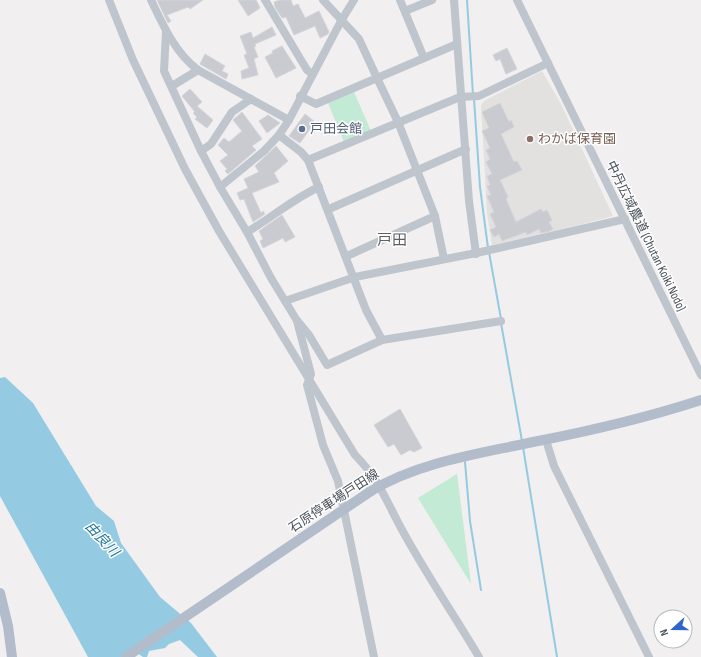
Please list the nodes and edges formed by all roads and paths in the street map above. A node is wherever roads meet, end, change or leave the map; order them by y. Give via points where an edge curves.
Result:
1 (109, 0) edge
2 (150, 0) edge
3 (265, 0) edge
4 (323, 0) edge
5 (354, 0) edge
6 (400, 0) edge
7 (432, 0) edge
8 (454, 0) edge
9 (517, 0) edge
10 (405, 11) junction
11 (341, 21) junction
12 (166, 32) junction
13 (457, 44) junction
14 (424, 58) junction
15 (548, 64) junction
16 (198, 70) junction
17 (312, 74) junction
18 (377, 78) junction
19 (172, 86) junction
20 (300, 96) junction
21 (463, 97) junction
22 (251, 99) junction
23 (289, 120) junction
24 (398, 122) junction
25 (279, 135) junction
26 (466, 149) junction
27 (201, 151) junction
28 (308, 160) junction
29 (416, 169) junction
30 (220, 187) junction
31 (319, 187) junction
32 (329, 209) junction
33 (435, 216) junction
34 (625, 219) junction
35 (247, 232) junction
36 (479, 253) junction
37 (347, 256) junction
38 (444, 259) junction
39 (355, 277) junction
40 (285, 301) junction
41 (296, 319) junction
42 (501, 320) dead end
43 (382, 340) junction
44 (701, 375) edge
45 (309, 381) junction
46 (701, 400) edge
47 (546, 440) junction
48 (380, 486) junction
49 (0, 593) edge
50 (12, 657) edge
51 (126, 657) edge
52 (374, 657) edge
53 (479, 657) edge
54 (650, 657) edge

1 - 45 street via 133,60 185,169
2 - 12 street
3 - 17 street via 307,70
4 - 11 street
5 - 11 street
6 - 10 street
7 - 10 street
8 - 13 street
9 - 15 street, 中丹広域農道 (Chutan Koiki Nodo)
10 - 14 street
11 - 17 street
11 - 18 street via 359,39
12 - 16 street via 186,61
12 - 19 street via 164,71
13 - 14 street
13 - 21 street
14 - 18 street
15 - 21 street via 476,97
15 - 34 street, 中丹広域農道 (Chutan Koiki Nodo)
16 - 19 street
16 - 22 street
17 - 20 street
18 - 20 street via 316,104
18 - 24 street
19 - 27 street
20 - 23 street
21 - 24 street
21 - 26 street
22 - 23 street
22 - 27 street via 232,112 211,144
23 - 25 street
24 - 28 street
24 - 29 street
25 - 28 street
25 - 30 street via 264,151
26 - 29 street
26 - 36 street via 469,201
27 - 30 street
28 - 31 street
29 - 32 street
29 - 33 street
30 - 35 street
31 - 32 street
31 - 35 street via 299,196 272,215 269,220
32 - 37 street
33 - 37 street
33 - 38 street
34 - 36 street
34 - 44 street, 中丹広域農道 (Chutan Koiki Nodo)
35 - 40 street
36 - 38 street
37 - 39 street
38 - 39 street
39 - 40 street
39 - 43 street via 366,310
40 - 41 street
41 - 43 street via 327,365
41 - 45 street via 311,374
42 - 43 street
45 - 48 street via 355,454
45 - 52 street via 307,385 323,445 338,481
46 - 47 main road, 石原停車場戸田線 via 636,419
47 - 48 main road, 石原停車場戸田線 via 430,465
47 - 54 street via 554,466
48 - 51 main road, 石原停車場戸田線, bridge
48 - 53 street via 406,537
49 - 50 main road

